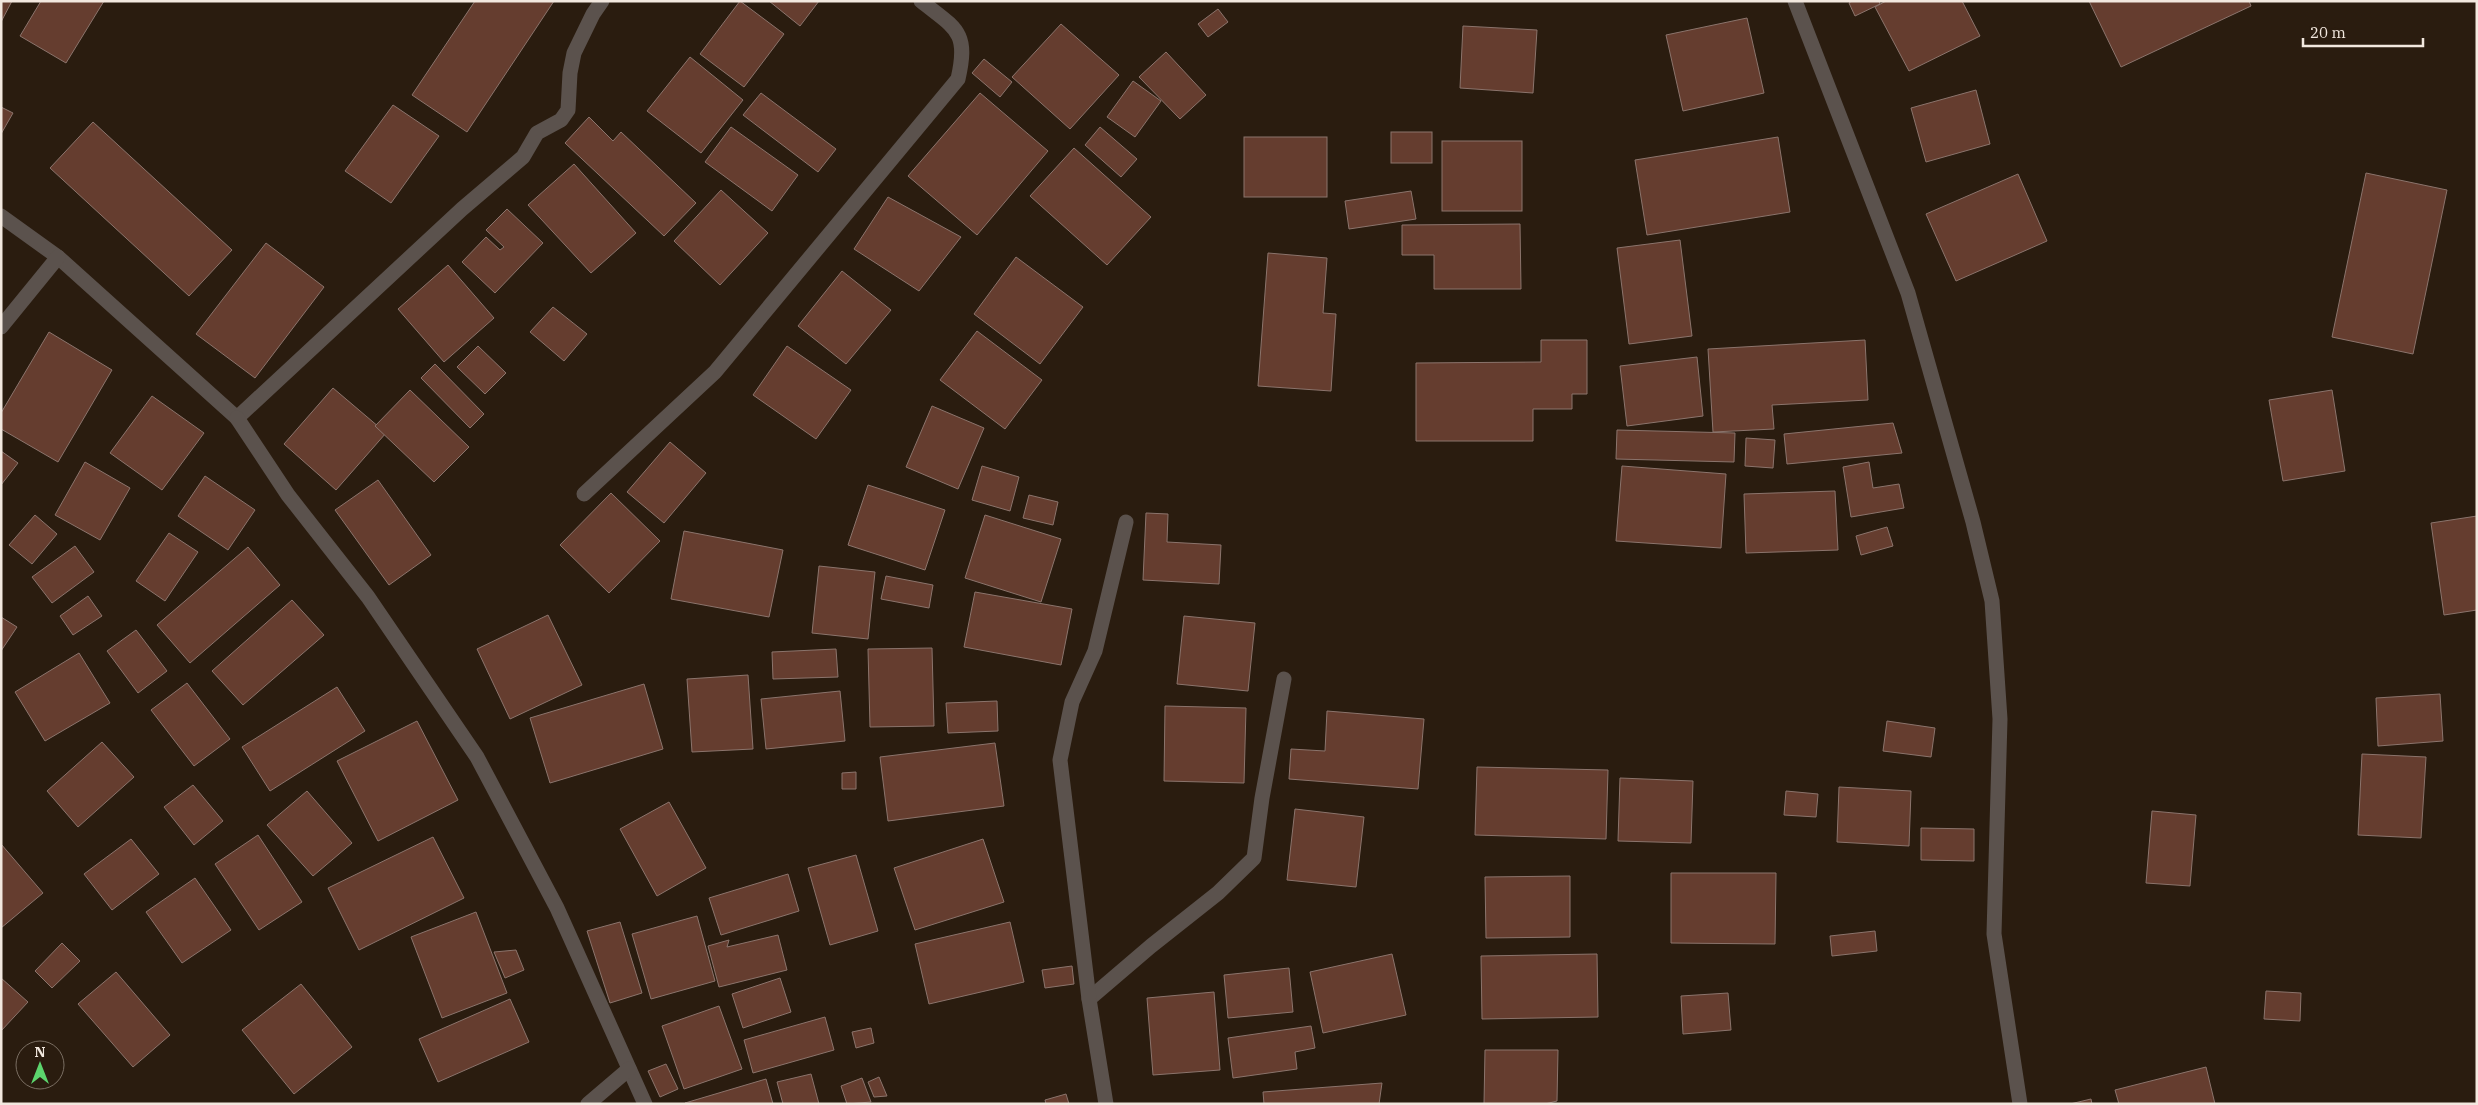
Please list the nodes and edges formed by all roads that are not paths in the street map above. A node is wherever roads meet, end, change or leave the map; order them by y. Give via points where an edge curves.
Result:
1 (602, 1) edge
2 (921, 1) edge
3 (1795, 1) edge
4 (1, 216) edge
5 (58, 257) junction
6 (1, 327) edge
7 (237, 418) junction
8 (584, 494) dead end
9 (1126, 522) dead end
10 (1284, 679) dead end
11 (1090, 999) junction
12 (629, 1069) junction
13 (588, 1104) edge
14 (644, 1104) edge
15 (1106, 1104) edge
16 (2020, 1104) edge

1 - 7 street via 574,53 568,110 561,120 538,133 523,157 462,209
2 - 8 street via 957,30 964,53 958,79 715,372
3 - 16 street via 1908,293 1973,522 1992,602 2000,719 1994,934
4 - 5 street
5 - 6 street
5 - 7 street
7 - 12 street via 288,495 368,598 477,757 557,908
9 - 11 street via 1095,651 1072,702 1060,760
10 - 11 street via 1254,858 1218,893
11 - 15 street
12 - 13 street
12 - 14 street

